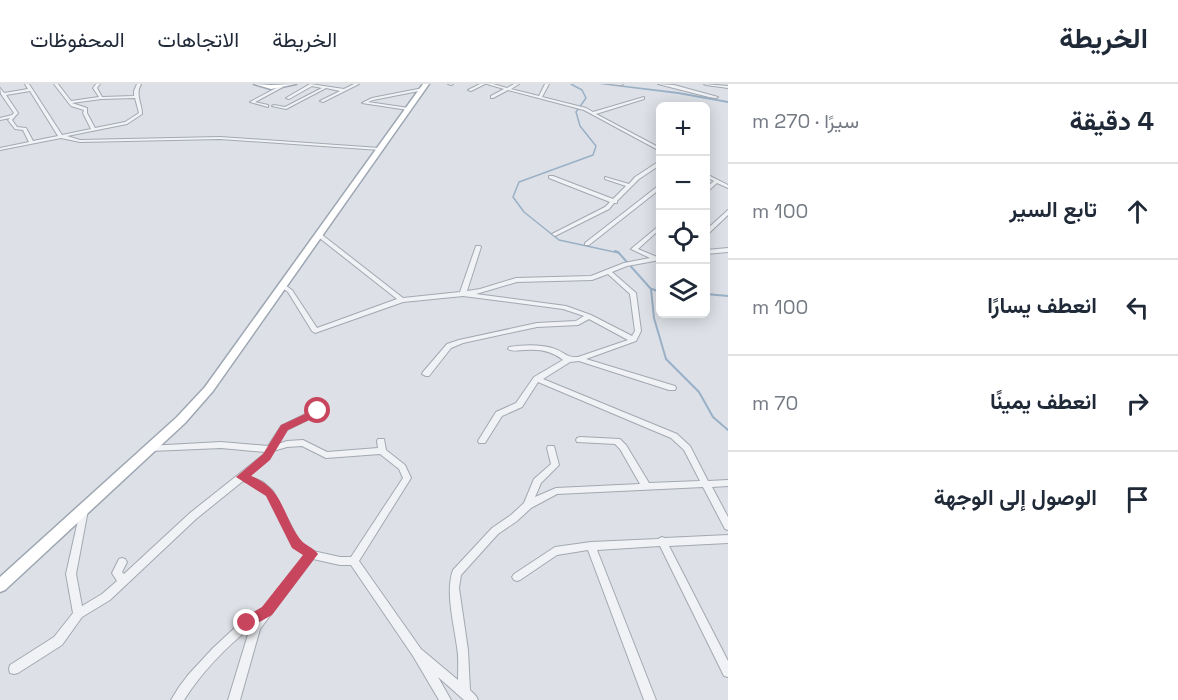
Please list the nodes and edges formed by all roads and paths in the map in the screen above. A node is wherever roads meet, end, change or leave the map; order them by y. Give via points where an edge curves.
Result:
1 (27, 84) edge
2 (56, 84) edge
3 (98, 84) edge
4 (139, 84) edge
5 (257, 84) edge
6 (294, 84) edge
7 (312, 84) edge
8 (357, 84) edge
9 (483, 84) edge
10 (489, 84) edge
11 (517, 84) edge
12 (547, 84) edge
13 (612, 84) edge
14 (621, 84) edge
15 (660, 84) edge
16 (706, 84) edge
17 (424, 86) edge
18 (281, 87) junction
19 (326, 87) junction
20 (728, 87) edge
21 (333, 88) junction
22 (0, 89) edge
23 (508, 89) junction
24 (30, 90) junction
25 (470, 90) dead end
26 (301, 91) junction
27 (345, 91) junction
28 (3, 94) junction
29 (314, 94) junction
30 (136, 97) junction
31 (329, 97) junction
32 (492, 97) dead end
33 (540, 97) junction
34 (716, 97) dead end
35 (101, 98) junction
36 (288, 98) dead end
37 (321, 98) junction
38 (643, 98) dead end
39 (342, 99) dead end
40 (70, 102) junction
41 (267, 106) dead end
42 (274, 106) dead end
43 (410, 107) junction
44 (594, 113) junction
45 (10, 117) junction
46 (0, 119) edge
47 (94, 130) junction
48 (60, 136) junction
49 (31, 142) junction
50 (656, 148) edge
51 (0, 149) edge
52 (380, 149) junction
53 (656, 166) edge
54 (551, 177) dead end
55 (607, 178) dead end
56 (710, 178) edge
57 (717, 181) junction
58 (628, 185) junction
59 (710, 186) edge
60 (728, 187) edge
61 (656, 190) edge
62 (615, 202) junction
63 (728, 212) edge
64 (710, 228) edge
65 (656, 230) edge
66 (555, 234) dead end
67 (319, 235) junction
68 (587, 244) dead end
69 (478, 247) dead end
70 (728, 250) edge
71 (710, 252) edge
72 (656, 257) edge
73 (656, 258) edge
74 (608, 271) junction
75 (592, 278) junction
76 (618, 279) junction
77 (282, 286) junction
78 (464, 294) junction
79 (402, 300) junction
80 (589, 316) junction
81 (634, 340) junction
82 (511, 349) dead end
83 (579, 359) junction
84 (568, 360) junction
85 (426, 374) dead end
86 (537, 379) junction
87 (672, 388) dead end
88 (318, 411) dead end
89 (580, 440) dead end
90 (482, 441) dead end
91 (151, 448) junction
92 (551, 448) dead end
93 (270, 449) junction
94 (242, 477) junction
95 (703, 483) junction
96 (728, 483) edge
97 (646, 486) junction
98 (528, 505) junction
99 (84, 509) junction
100 (728, 526) edge
101 (728, 539) edge
102 (662, 541) junction
103 (591, 546) junction
104 (311, 554) junction
105 (354, 561) junction
106 (122, 562) dead end
107 (517, 577) dead end
108 (123, 581) junction
109 (0, 586) edge
110 (267, 611) junction
111 (78, 614) junction
112 (417, 652) junction
113 (14, 669) dead end
114 (728, 672) edge
115 (464, 691) junction
116 (233, 699) edge
117 (177, 700) edge
118 (445, 700) edge
119 (472, 700) edge
120 (650, 700) edge

1 - 24 street
2 - 40 street
3 - 35 street via 95,88
4 - 30 street
5 - 18 main road
6 - 18 main road
7 - 19 street
7 - 26 street
8 - 27 street
9 - 25 street
10 - 23 street
11 - 23 street
12 - 33 street
13 - 14 street
15 - 34 street
16 - 20 street
17 - 43 main road
17 - 43 street via 368,100
18 - 41 street via 252,102
19 - 21 street
19 - 29 street
21 - 27 street
21 - 37 street
22 - 28 street
23 - 32 street
23 - 33 street
24 - 28 street
24 - 48 street
26 - 29 street
26 - 36 street
27 - 31 street
28 - 45 street via 16,113
29 - 37 street
29 - 42 street via 286,108
30 - 35 street
30 - 47 street via 140,114 123,124
31 - 37 street
31 - 39 street
33 - 44 street
35 - 40 street
38 - 44 street
40 - 47 street via 86,109
43 - 52 main road
44 - 50 street
45 - 46 street
45 - 49 street via 16,128 25,129
47 - 48 street
48 - 49 street
48 - 52 street via 80,141 234,139
49 - 51 street
52 - 67 main road
53 - 58 street
54 - 62 street
55 - 58 street
56 - 57 street
57 - 59 street
57 - 60 street
58 - 62 street
61 - 68 street
62 - 66 street
63 - 64 street
65 - 72 street via 633,249
67 - 77 main road
67 - 79 street
69 - 78 street
70 - 71 street
73 - 74 street
74 - 75 street
74 - 76 street
75 - 76 street
75 - 78 street via 516,280
76 - 81 street via 633,293 638,331
77 - 79 street via 290,291 315,332
77 - 91 main road via 209,389
78 - 79 street
78 - 80 street via 548,304
80 - 81 street
80 - 85 street via 578,323 537,325 461,341 449,346
81 - 83 street
82 - 84 street via 541,346
83 - 84 street
83 - 87 street
84 - 86 street
86 - 90 street via 519,405 499,414
86 - 95 street via 674,436 687,448
88 - 93 street via 284,428
89 - 97 street via 617,441
91 - 93 street via 221,445
91 - 99 main road
92 - 98 street via 555,465 537,482
93 - 94 street
93 - 105 street via 303,443 326,455 381,446 402,467 407,478
94 - 104 street via 270,493 296,544
94 - 108 street
95 - 96 street
95 - 97 street
95 - 100 street
97 - 98 street via 556,491
98 - 115 street via 495,531 456,573 454,588
99 - 109 main road
99 - 111 street via 71,574
101 - 102 street
102 - 103 street
102 - 114 street
103 - 107 street via 555,551
103 - 120 street
104 - 105 street
104 - 110 street
105 - 112 street
106 - 108 street via 117,573
108 - 111 street
110 - 116 street via 255,627
110 - 117 street via 247,623
111 - 113 street via 58,641
112 - 115 street
112 - 118 street
115 - 119 street

